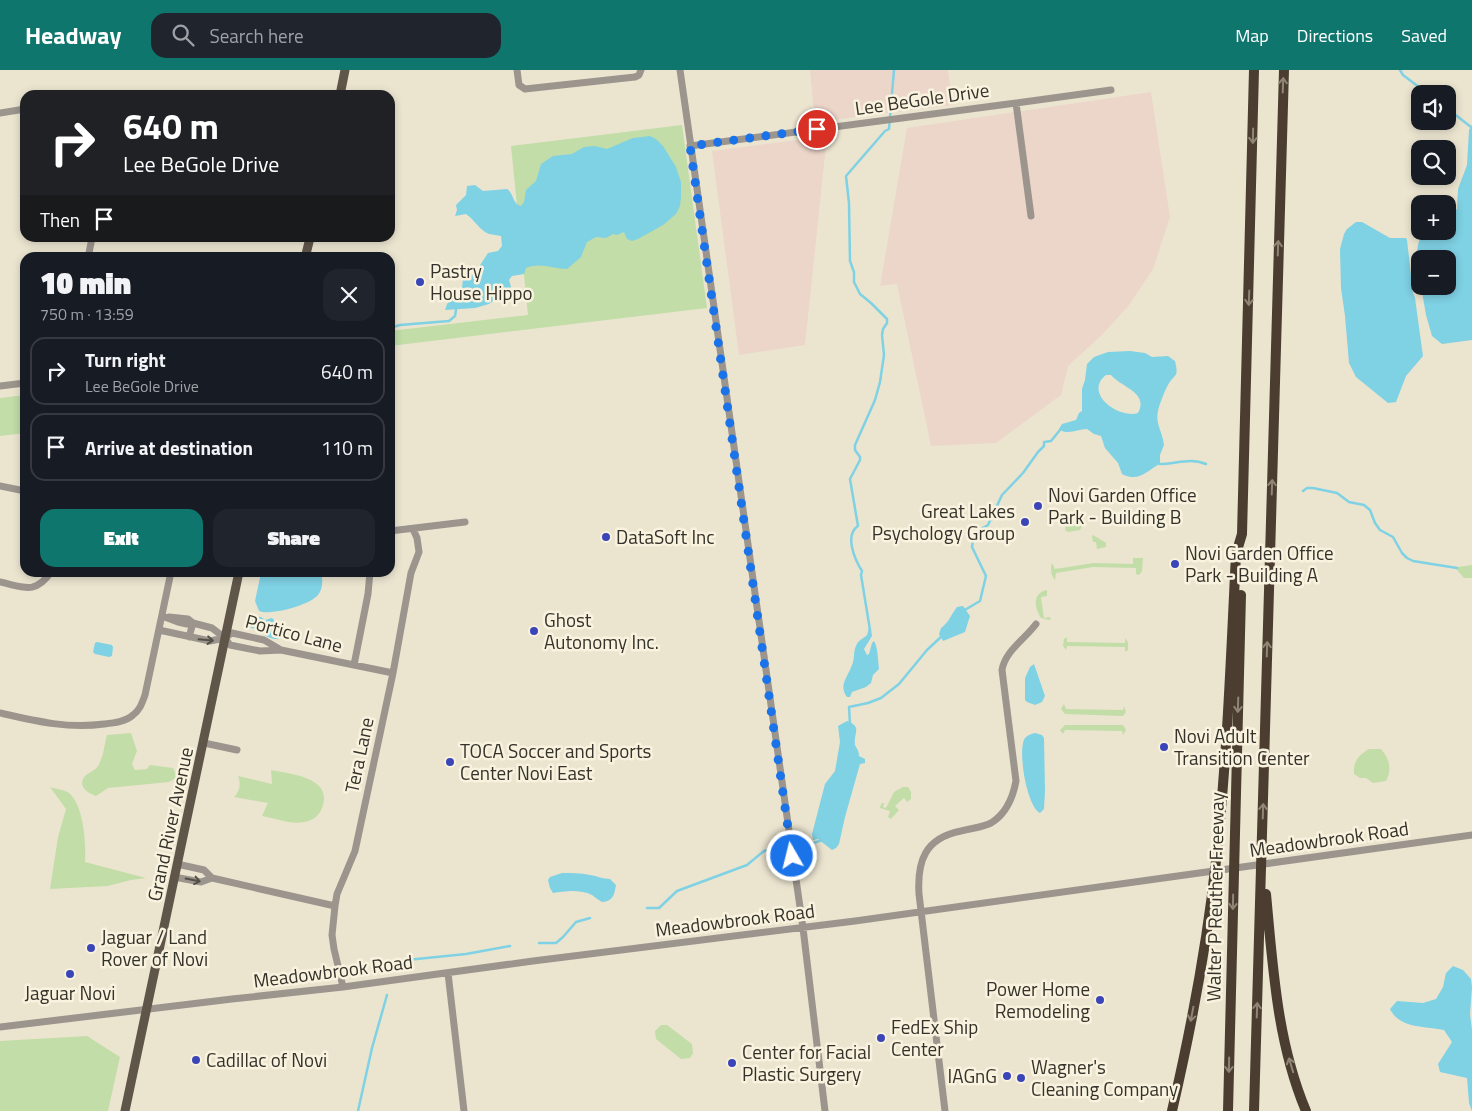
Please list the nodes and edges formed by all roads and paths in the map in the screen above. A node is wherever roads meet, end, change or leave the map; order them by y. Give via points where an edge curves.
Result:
1 (345, 70) edge
2 (518, 70) edge
3 (641, 70) edge
4 (680, 70) edge
5 (1254, 70) edge
6 (1284, 70) edge
7 (341, 90) edge
8 (1112, 90) dead end
9 (1016, 103) junction
10 (20, 110) edge
11 (0, 113) edge
12 (690, 146) junction
13 (1031, 216) dead end
14 (20, 384) edge
15 (0, 386) edge
16 (0, 486) edge
17 (20, 490) edge
18 (465, 522) dead end
19 (413, 529) junction
20 (395, 531) edge
21 (1242, 534) junction
22 (48, 577) edge
23 (170, 577) edge
24 (238, 577) edge
25 (370, 577) edge
26 (0, 582) edge
27 (165, 616) junction
28 (193, 623) junction
29 (1036, 624) dead end
30 (159, 630) junction
31 (190, 637) junction
32 (228, 641) junction
33 (281, 650) junction
34 (354, 665) junction
35 (393, 673) junction
36 (0, 713) edge
37 (204, 743) junction
38 (237, 750) dead end
39 (1472, 835) edge
40 (1261, 860) junction
41 (177, 864) junction
42 (174, 877) junction
43 (212, 878) junction
44 (334, 906) junction
45 (921, 913) junction
46 (802, 928) junction
47 (448, 973) junction
48 (343, 987) junction
49 (146, 1010) junction
50 (0, 1027) edge
51 (125, 1111) edge
52 (464, 1111) edge
53 (825, 1111) edge
54 (945, 1111) edge
55 (1172, 1111) edge
56 (1228, 1111) edge
57 (1254, 1111) edge
58 (1306, 1111) edge

1 - 7 main road
2 - 3 street via 519,85 525,89 635,77
4 - 12 street
5 -> 21 highway
40 -> 6 highway
8 - 9 street
9 - 12 street, Lee BeGole Drive
9 - 13 street, Lee BeGole Drive
10 - 11 street
12 - 46 street
14 - 15 street
16 - 17 street
18 - 19 street
19 - 20 street
19 - 35 street, Tera Lane via 418,538 419,552 411,572
21 -> 55 highway via 1236,554 1226,760 1216,863 1194,1005
21 -> 56 highway, Walter P Reuther Freeway
22 - 26 street via 37,587
23 - 27 street
24 - 32 main road, Grand River Avenue
25 - 34 street
27 - 28 street via 178,622
27 - 30 street
28 - 31 street
28 - 32 street via 212,628
29 - 45 street via 1007,656 1002,670 1016,781 1012,798 993,822 944,836 931,846 920,864 918,876
30 - 31 street
30 - 36 street via 142,704 126,720 78,727
31 -> 32 street via 210,642
32 - 33 street via 260,651
32 - 33 street, Portico Lane via 232,633 244,635 264,640
32 - 37 main road, Grand River Avenue
33 - 34 street, Portico Lane
34 - 35 street, Portico Lane
35 - 44 street, Tera Lane via 355,851
37 - 38 street
37 - 41 main road, Grand River Avenue
39 - 45 street, Meadowbrook Road
57 -> 40 highway
58 -> 40 highway via 1279,1017
41 - 42 main road, Grand River Avenue
41 - 43 street via 204,870
42 -> 43 street via 202,882
42 - 49 main road, Grand River Avenue
43 - 44 street
44 - 48 street, Tera Lane via 333,940
45 - 46 street, Meadowbrook Road
45 - 54 street
46 - 47 street, Meadowbrook Road
46 - 53 street
47 - 48 street, Meadowbrook Road
47 - 52 street
48 - 49 street, Meadowbrook Road
49 - 50 street, Meadowbrook Road
49 - 51 main road, Grand River Avenue

